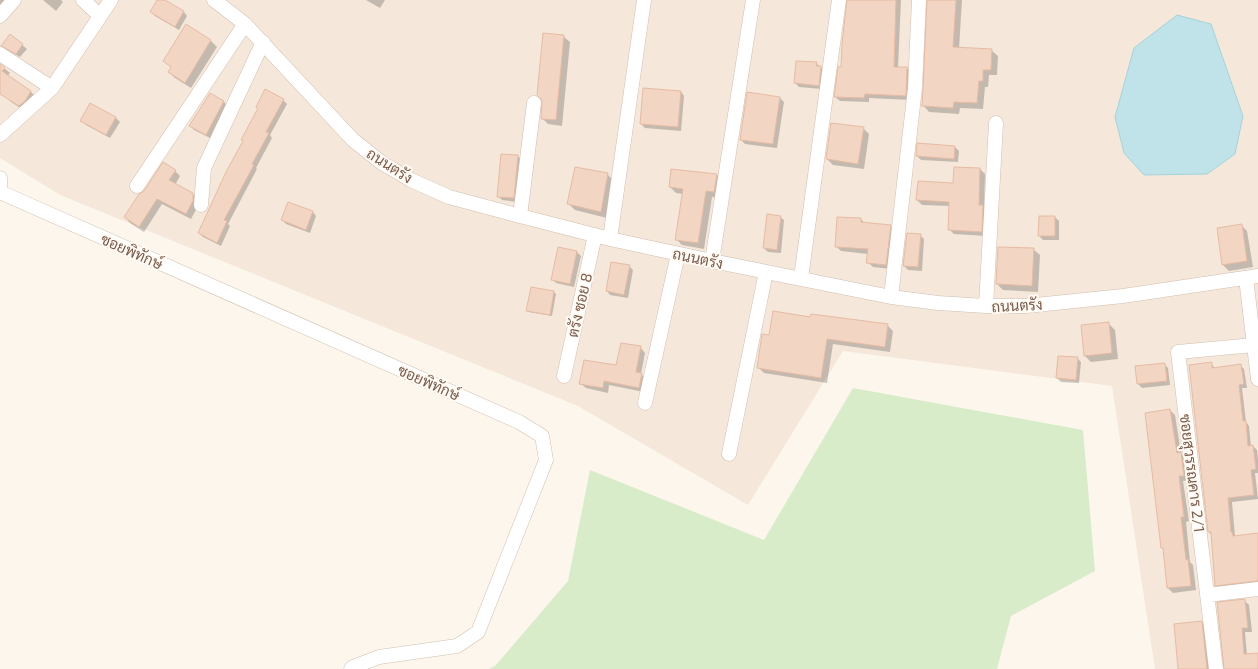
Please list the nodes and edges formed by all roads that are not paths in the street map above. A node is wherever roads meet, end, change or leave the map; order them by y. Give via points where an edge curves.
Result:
1 (14, 0) edge
2 (83, 0) edge
3 (111, 0) edge
4 (214, 0) edge
5 (644, 0) edge
6 (752, 0) edge
7 (839, 0) edge
8 (919, 0) edge
9 (0, 16) edge
10 (100, 16) junction
11 (245, 24) junction
12 (263, 42) junction
13 (0, 54) edge
14 (52, 88) junction
15 (534, 103) dead end
16 (996, 123) dead end
17 (0, 135) edge
18 (0, 178) edge
19 (137, 186) dead end
20 (0, 188) edge
21 (0, 192) edge
22 (201, 204) dead end
23 (520, 216) junction
24 (595, 235) junction
25 (610, 238) junction
26 (678, 254) junction
27 (712, 262) junction
28 (766, 272) junction
29 (1252, 277) edge
30 (801, 278) junction
31 (891, 297) junction
32 (986, 306) junction
33 (1254, 345) junction
34 (564, 376) dead end
35 (1258, 379) edge
36 (645, 403) dead end
37 (729, 454) dead end
38 (1258, 589) edge
39 (1208, 595) junction
40 (351, 669) edge
41 (1216, 669) edge

1 - 9 street
2 - 10 street
3 - 10 street
4 - 11 street, ถนนตรัง
5 - 25 street
6 - 27 street
7 - 30 street
8 - 31 street via 916,88
10 - 14 street
11 - 12 street, ถนนตรัง
11 - 19 street
12 - 22 street via 204,168
12 - 23 street, ถนนตรัง via 353,140 382,163 410,180 449,197
13 - 14 street
14 - 17 street
15 - 23 street
16 - 32 street
18 - 20 street
21 - 40 street, ซอยพิทักษ์ via 511,419 542,436 546,460 478,632 457,646 379,658
23 - 24 street, ถนนตรัง
24 - 25 street, ถนนตรัง
24 - 34 street, ตรัง ซอย 8
25 - 26 street, ถนนตรัง
26 - 27 street, ถนนตรัง
26 - 36 street
27 - 28 street, ถนนตรัง
28 - 30 street, ถนนตรัง
28 - 37 street
29 - 32 street, ถนนตรัง via 1123,296 1026,306
29 - 33 street
30 - 31 street, ถนนตรัง
31 - 32 street, ถนนตรัง
33 - 35 street
33 - 39 street, ซอยสุวรรณคาร 2/1 via 1178,352
38 - 39 street
39 - 41 street, ซอยสุวรรณคาร 2/1

